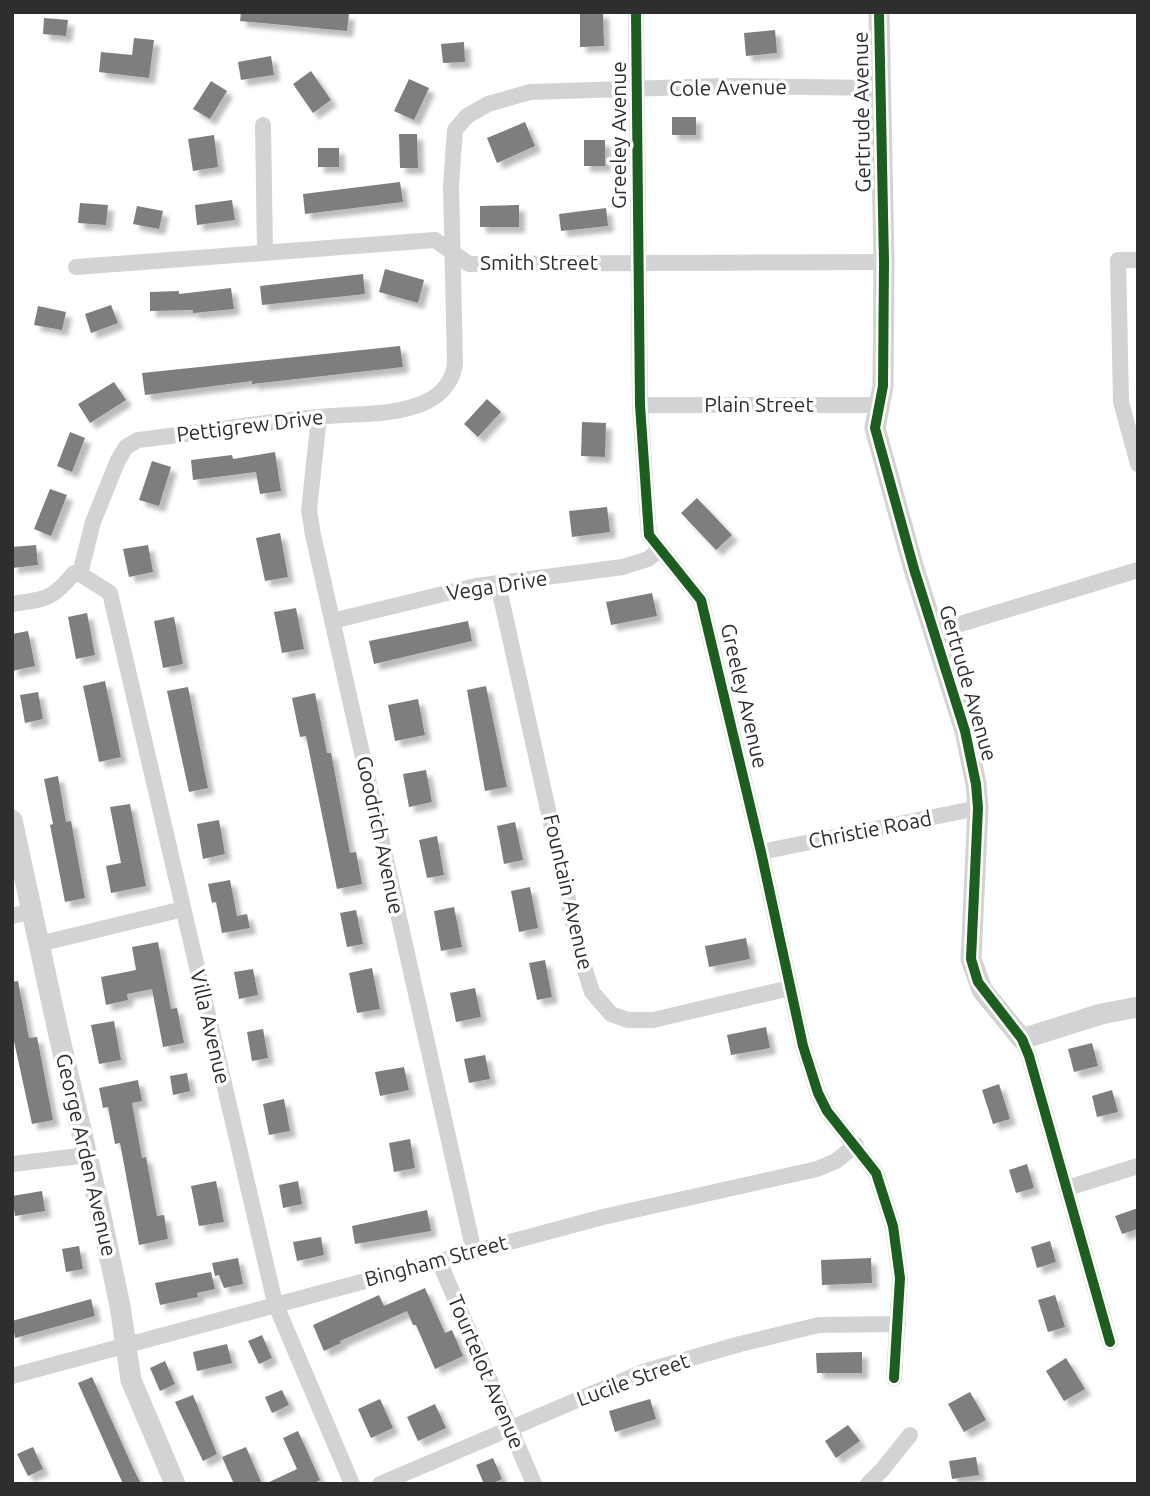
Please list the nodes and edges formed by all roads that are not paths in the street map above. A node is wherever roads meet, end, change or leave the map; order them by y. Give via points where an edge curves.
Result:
1 (636, 12) edge
2 (879, 12) edge
3 (881, 88) junction
4 (638, 89) junction
5 (262, 125) dead end
6 (452, 251) junction
7 (265, 252) junction
8 (1138, 260) edge
9 (639, 262) junction
10 (884, 262) junction
11 (76, 267) dead end
12 (640, 405) junction
13 (878, 405) junction
14 (319, 417) junction
15 (1138, 464) edge
16 (659, 550) junction
17 (1138, 570) edge
18 (80, 574) junction
19 (498, 584) junction
20 (12, 604) edge
21 (332, 621) junction
22 (934, 632) junction
23 (978, 808) junction
24 (12, 820) edge
25 (761, 852) junction
26 (183, 909) junction
27 (22, 913) edge
28 (39, 944) junction
29 (790, 988) junction
30 (1138, 1007) edge
31 (1021, 1039) junction
32 (856, 1145) junction
33 (88, 1155) junction
34 (12, 1164) edge
35 (1138, 1166) edge
36 (1067, 1188) junction
37 (474, 1252) junction
38 (439, 1261) junction
39 (275, 1303) junction
40 (898, 1324) junction
41 (1110, 1342) dead end
42 (126, 1344) junction
43 (12, 1376) edge
44 (894, 1378) dead end
45 (510, 1428) junction
46 (910, 1435) dead end
47 (176, 1484) edge
48 (352, 1484) edge
49 (380, 1484) edge
50 (534, 1484) edge
51 (867, 1484) edge

1 - 4 street, Greeley Avenue
2 - 3 street, Gertrude Avenue
3 - 4 street, Cole Avenue
3 - 10 street, Gertrude Avenue
4 - 6 street, Cole Avenue via 530,92 488,104 467,116 455,130
4 - 9 street, Greeley Avenue
5 - 7 street
6 - 7 street, Smith Street via 435,240
6 - 9 street, Smith Street via 469,264
6 - 14 street, Pettigrew Drive via 455,364 444,389 430,400 399,411
7 - 11 street, Smith Street
8 - 15 street via 1118,260 1121,402
9 - 10 street, Smith Street
9 - 12 street, Greeley Avenue
10 - 13 street, Gertrude Avenue via 883,386
12 - 13 street, Plain Street
12 - 16 street, Greeley Avenue via 649,535
13 - 22 street, Gertrude Avenue via 875,428
14 - 18 street, Pettigrew Drive via 138,440 126,447 93,522
14 - 21 street, Goodrich Avenue via 309,510
16 - 19 street, Vega Drive via 623,567
16 - 25 street, Greeley Avenue via 701,600
17 - 22 street
18 - 20 street via 74,573 57,593
18 - 26 street, Villa Avenue via 110,593
19 - 21 street, Vega Drive
19 - 29 street, Fountain Avenue via 592,992 611,1014 628,1020 653,1020
21 - 37 street, Goodrich Avenue
22 - 23 street, Gertrude Avenue via 971,755
23 - 25 street, Christie Road
23 - 31 street, Gertrude Avenue via 971,959 982,989
24 - 27 street, George Arden Avenue
25 - 29 street, Greeley Avenue
26 - 28 street
26 - 39 street, Villa Avenue
27 - 28 street, George Arden Avenue
28 - 33 street, George Arden Avenue
29 - 32 street, Greeley Avenue via 818,1093
30 - 31 street
31 - 36 street, Gertrude Avenue
32 - 37 street, Bingham Street via 817,1169 603,1217
32 - 40 street, Greeley Avenue via 876,1173 892,1226 900,1278
33 - 34 street
33 - 42 street, George Arden Avenue
35 - 36 street
36 - 41 street, Gertrude Avenue
37 - 38 street, Bingham Street
38 - 39 street, Bingham Street
38 - 45 street, Tourtelot Avenue
39 - 42 street, Bingham Street
39 - 48 street, Villa Avenue
40 - 44 street, Greeley Avenue
40 - 45 street, Lucile Street via 819,1325 740,1344 643,1372
42 - 43 street, Bingham Street
42 - 47 street, George Arden Avenue via 131,1380
45 - 49 street, Lucile Street
45 - 50 street, Tourtelot Avenue
46 - 51 street

